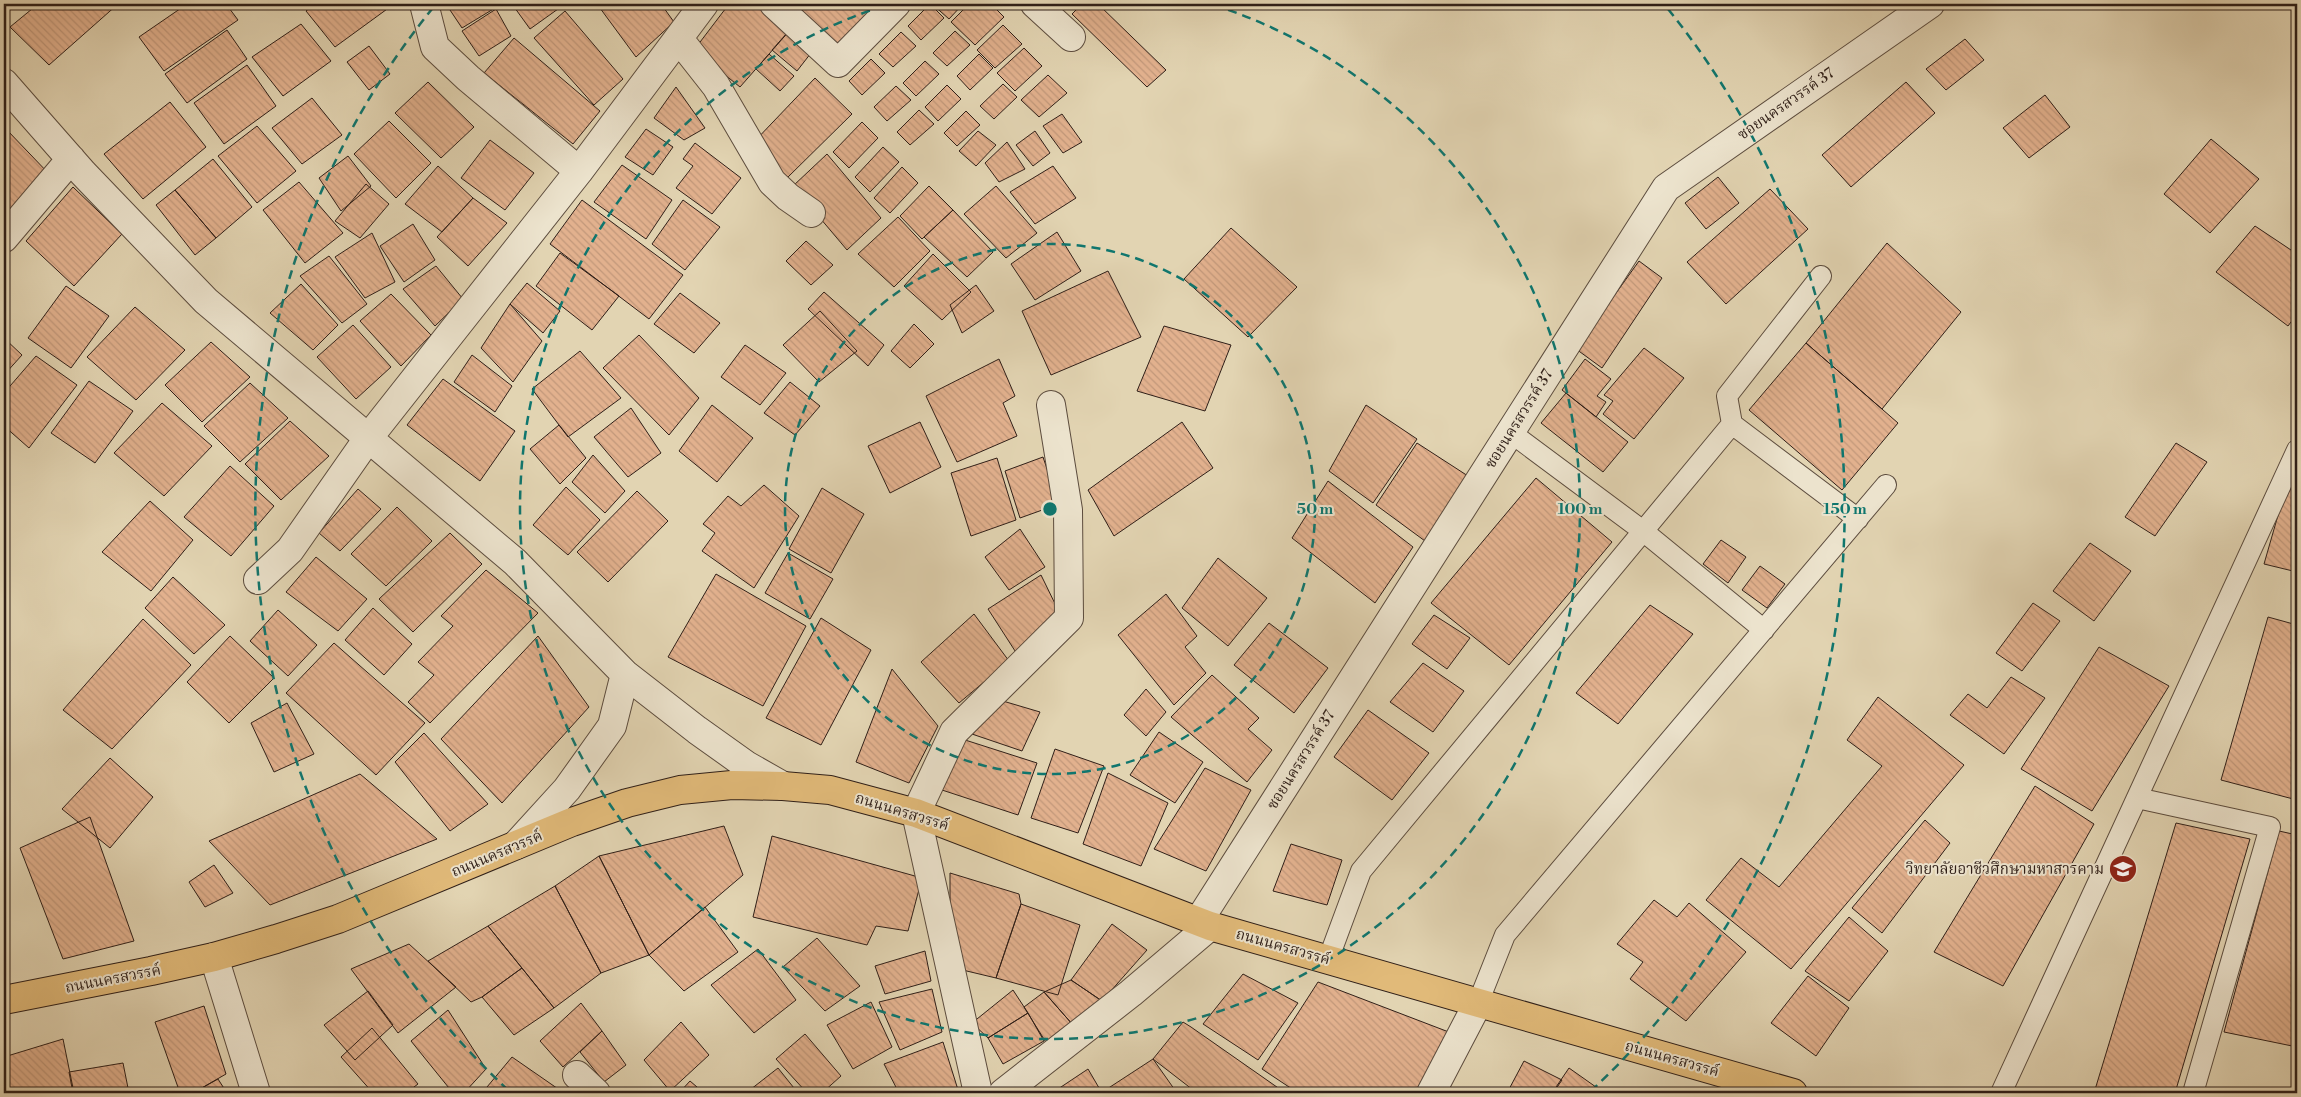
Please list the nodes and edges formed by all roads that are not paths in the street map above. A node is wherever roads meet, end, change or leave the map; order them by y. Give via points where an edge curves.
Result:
1 (424, 4) edge
2 (704, 4) edge
3 (774, 4) edge
4 (896, 4) edge
5 (1035, 4) edge
6 (1930, 4) edge
7 (1071, 37) dead end
8 (679, 39) junction
9 (4, 83) edge
10 (71, 159) junction
11 (579, 171) junction
12 (811, 213) dead end
13 (4, 238) edge
14 (1821, 276) dead end
15 (1051, 405) dead end
16 (1732, 424) junction
17 (1510, 432) junction
18 (369, 438) junction
19 (2297, 450) edge
20 (1886, 485) dead end
21 (1858, 519) junction
22 (1643, 531) junction
23 (258, 580) dead end
24 (1764, 630) junction
25 (625, 674) junction
26 (783, 786) junction
27 (2136, 798) junction
28 (916, 813) junction
29 (516, 846) junction
30 (1204, 924) junction
31 (214, 957) junction
32 (1328, 960) junction
33 (4, 1000) edge
34 (1478, 1003) junction
35 (577, 1075) dead end
36 (256, 1093) edge
37 (596, 1093) edge
38 (978, 1093) edge
39 (1003, 1093) edge
40 (1431, 1093) edge
41 (1793, 1093) edge
42 (2001, 1093) edge
43 (2193, 1093) edge

1 - 11 street via 435,47
2 - 8 street
3 - 4 street via 838,63
5 - 7 street
6 - 17 street, ซอยนครสวรรค์ 37 via 1666,188
8 - 11 street
8 - 12 street via 716,86 772,182
9 - 10 street
10 - 13 street
10 - 18 street via 206,301
11 - 18 street
14 - 16 lane via 1727,396
15 - 28 street via 1068,510 1069,618 954,732
16 - 21 lane
16 - 22 lane
17 - 22 lane
17 - 30 street, ซอยนครสวรรค์ 37
18 - 23 street via 290,550
18 - 25 street via 515,562
19 - 27 lane
20 - 21 lane
21 - 24 lane
22 - 24 lane
22 - 32 lane via 1361,871
24 - 34 lane via 1505,935
25 - 26 street via 729,754
25 - 29 street via 612,726 567,789
26 - 28 main road, ถนนนครสวรรค์ via 830,790
26 - 29 main road, ถนนนครสวรรค์ via 732,785 680,790 581,818
27 - 42 lane
27 - 43 lane via 2270,827
28 - 30 main road, ถนนนครสวรรค์
28 - 38 street
29 - 31 main road, ถนนนครสวรรค์ via 338,919
30 - 32 main road, ถนนนครสวรรค์
30 - 39 street, ซอยนครสวรรค์ 37 via 1131,993
31 - 33 main road, ถนนนครสวรรค์
31 - 36 street
32 - 34 main road, ถนนนครสวรรค์
34 - 40 street
34 - 41 main road, ถนนนครสวรรค์
35 - 37 street

